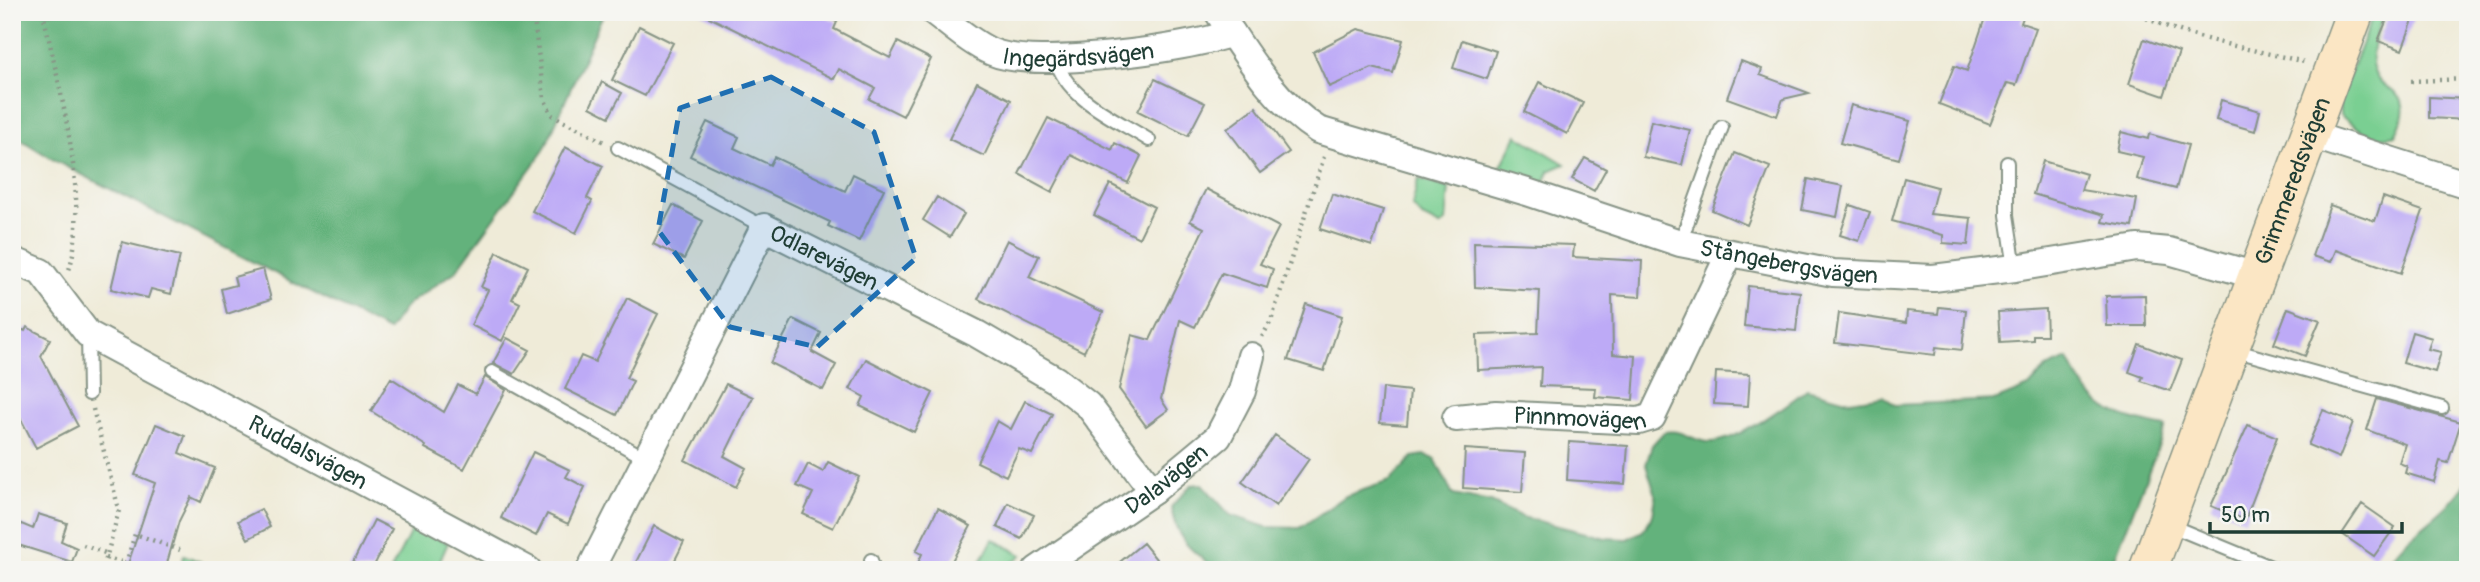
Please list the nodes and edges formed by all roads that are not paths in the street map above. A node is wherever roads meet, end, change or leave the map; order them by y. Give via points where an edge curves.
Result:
1 (934, 12) edge
2 (2355, 12) edge
3 (1225, 23) edge
4 (1056, 59) junction
5 (1723, 127) dead end
6 (2308, 134) junction
7 (1332, 136) joint
8 (1149, 140) dead end
9 (618, 148) dead end
10 (2007, 163) dead end
11 (2468, 185) edge
12 (764, 227) junction
13 (1679, 243) junction
14 (1729, 255) junction
15 (12, 260) edge
16 (2015, 268) junction
17 (2257, 276) junction
18 (88, 334) junction
19 (2231, 350) junction
20 (1251, 356) road end
21 (492, 372) dead end
22 (89, 394) road end
23 (2442, 408) dead end
24 (1456, 418) dead end
25 (648, 458) junction
26 (1153, 491) junction
27 (2166, 524) junction
28 (1046, 568) edge
29 (525, 569) edge
30 (590, 570) edge
31 (2148, 570) edge
32 (2278, 570) edge

1 - 4 street, Ingegärdsvägen via 993,52
2 - 6 street, Grimmeredsvägen
3 - 4 street, Ingegärdsvägen via 1206,42
3 - 7 street, Ingegärdsvägen via 1282,100 1305,121
4 - 8 lane via 1071,89
5 - 13 lane
6 - 11 street
6 - 17 street, Grimmeredsvägen
7 - 13 street, Stångebergsvägen via 1527,192
9 - 12 lane
10 - 16 lane via 2007,215
12 - 25 street, Odlarevägen
12 - 26 street, Odlarevägen via 977,334 1056,380 1088,405
13 - 14 street, Stångebergsvägen
14 - 16 street, Stångebergsvägen via 1888,278 1933,278
14 - 24 street, Pinnmovägen via 1652,417 1639,421 1496,414
15 - 18 street via 41,272
16 - 17 street, Stångebergsvägen via 2137,248 2169,251
17 - 19 street, Grimmeredsvägen
18 - 22 lane
18 - 29 street, Ruddalsvägen
19 - 23 lane
19 - 27 street, Grimmeredsvägen
20 - 26 street, Dalavägen via 1242,391 1218,437
21 - 25 lane
25 - 30 street, Odlarevägen
26 - 28 street, Dalavägen
27 - 31 street, Grimmeredsvägen
27 - 32 lane

